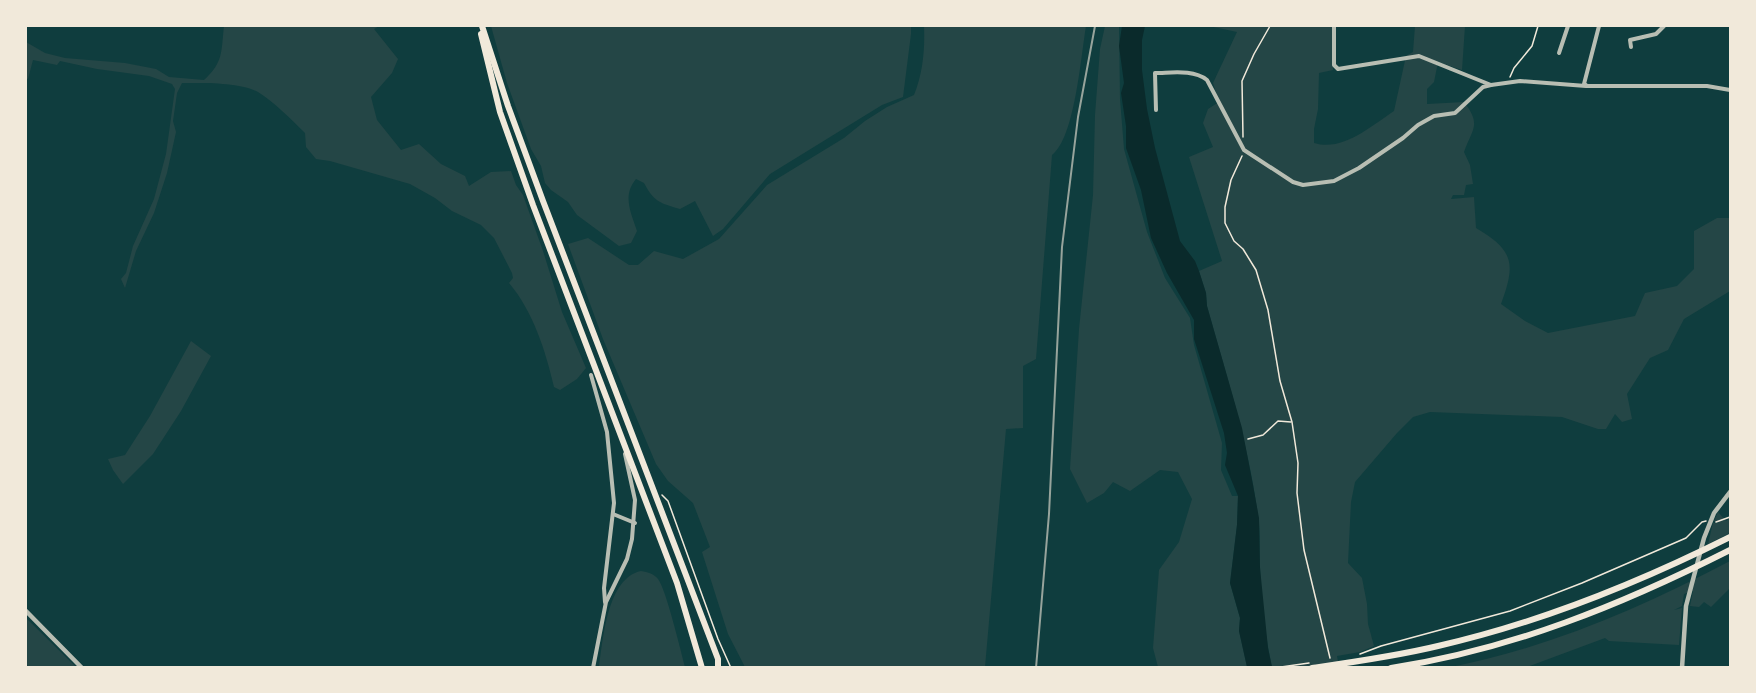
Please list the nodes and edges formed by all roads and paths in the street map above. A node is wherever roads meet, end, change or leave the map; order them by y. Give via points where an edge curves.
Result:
1 (480, 26) edge
2 (1270, 26) edge
3 (1334, 26) edge
4 (1538, 26) edge
5 (1568, 26) edge
6 (1599, 26) edge
7 (1664, 26) edge
8 (1631, 47) dead end
9 (1559, 53) dead end
10 (1507, 83) junction
11 (1491, 85) junction
12 (1586, 86) junction
13 (1731, 90) edge
14 (1156, 110) dead end
15 (1244, 150) junction
16 (543, 201) junction
17 (533, 205) junction
18 (591, 375) dead end
19 (1292, 422) junction
20 (621, 439) junction
21 (1248, 439) dead end
22 (653, 491) junction
23 (1731, 492) edge
24 (614, 514) junction
25 (1731, 517) edge
26 (1709, 521) junction
27 (634, 523) junction
28 (1731, 537) edge
29 (1731, 550) edge
30 (606, 602) junction
31 (26, 611) edge
32 (1360, 654) dead end
33 (82, 668) edge
34 (593, 668) edge
35 (702, 668) edge
36 (720, 668) edge
37 (731, 668) edge
38 (1312, 668) edge
39 (1332, 668) edge
40 (1391, 668) edge
41 (1682, 668) edge

1 - 16 highway
1 - 17 highway via 500,112
2 - 15 path via 1242,81
3 - 11 street via 1336,68 1419,56
4 - 10 path via 1532,46
5 - 9 street
6 - 12 street
7 - 8 street via 1656,34 1630,40
10 - 11 street
10 - 12 street
11 - 15 street via 1483,87 1455,112 1434,116 1418,125 1359,168 1334,181 1303,185 1293,182
12 - 13 street via 1707,86
14 - 15 street via 1155,73 1203,77
15 - 19 path via 1231,180 1225,223 1256,270
16 - 17 highway
16 - 22 highway
17 - 20 highway
18 - 24 street via 607,432
19 - 21 path via 1278,421 1263,435
19 - 39 path via 1304,550
20 - 27 street via 635,500
20 - 35 highway via 677,583
22 - 36 highway
22 - 37 path via 668,501
23 - 26 street
24 - 27 street
24 - 30 street via 604,588
25 - 26 path
26 - 32 path via 1702,522 1686,538 1510,611
26 - 41 street via 1686,606
27 - 30 street via 627,559
28 - 38 highway via 1622,586 1533,619 1440,646
29 - 40 highway via 1628,599 1547,630 1478,650
30 - 34 street
31 - 33 street

